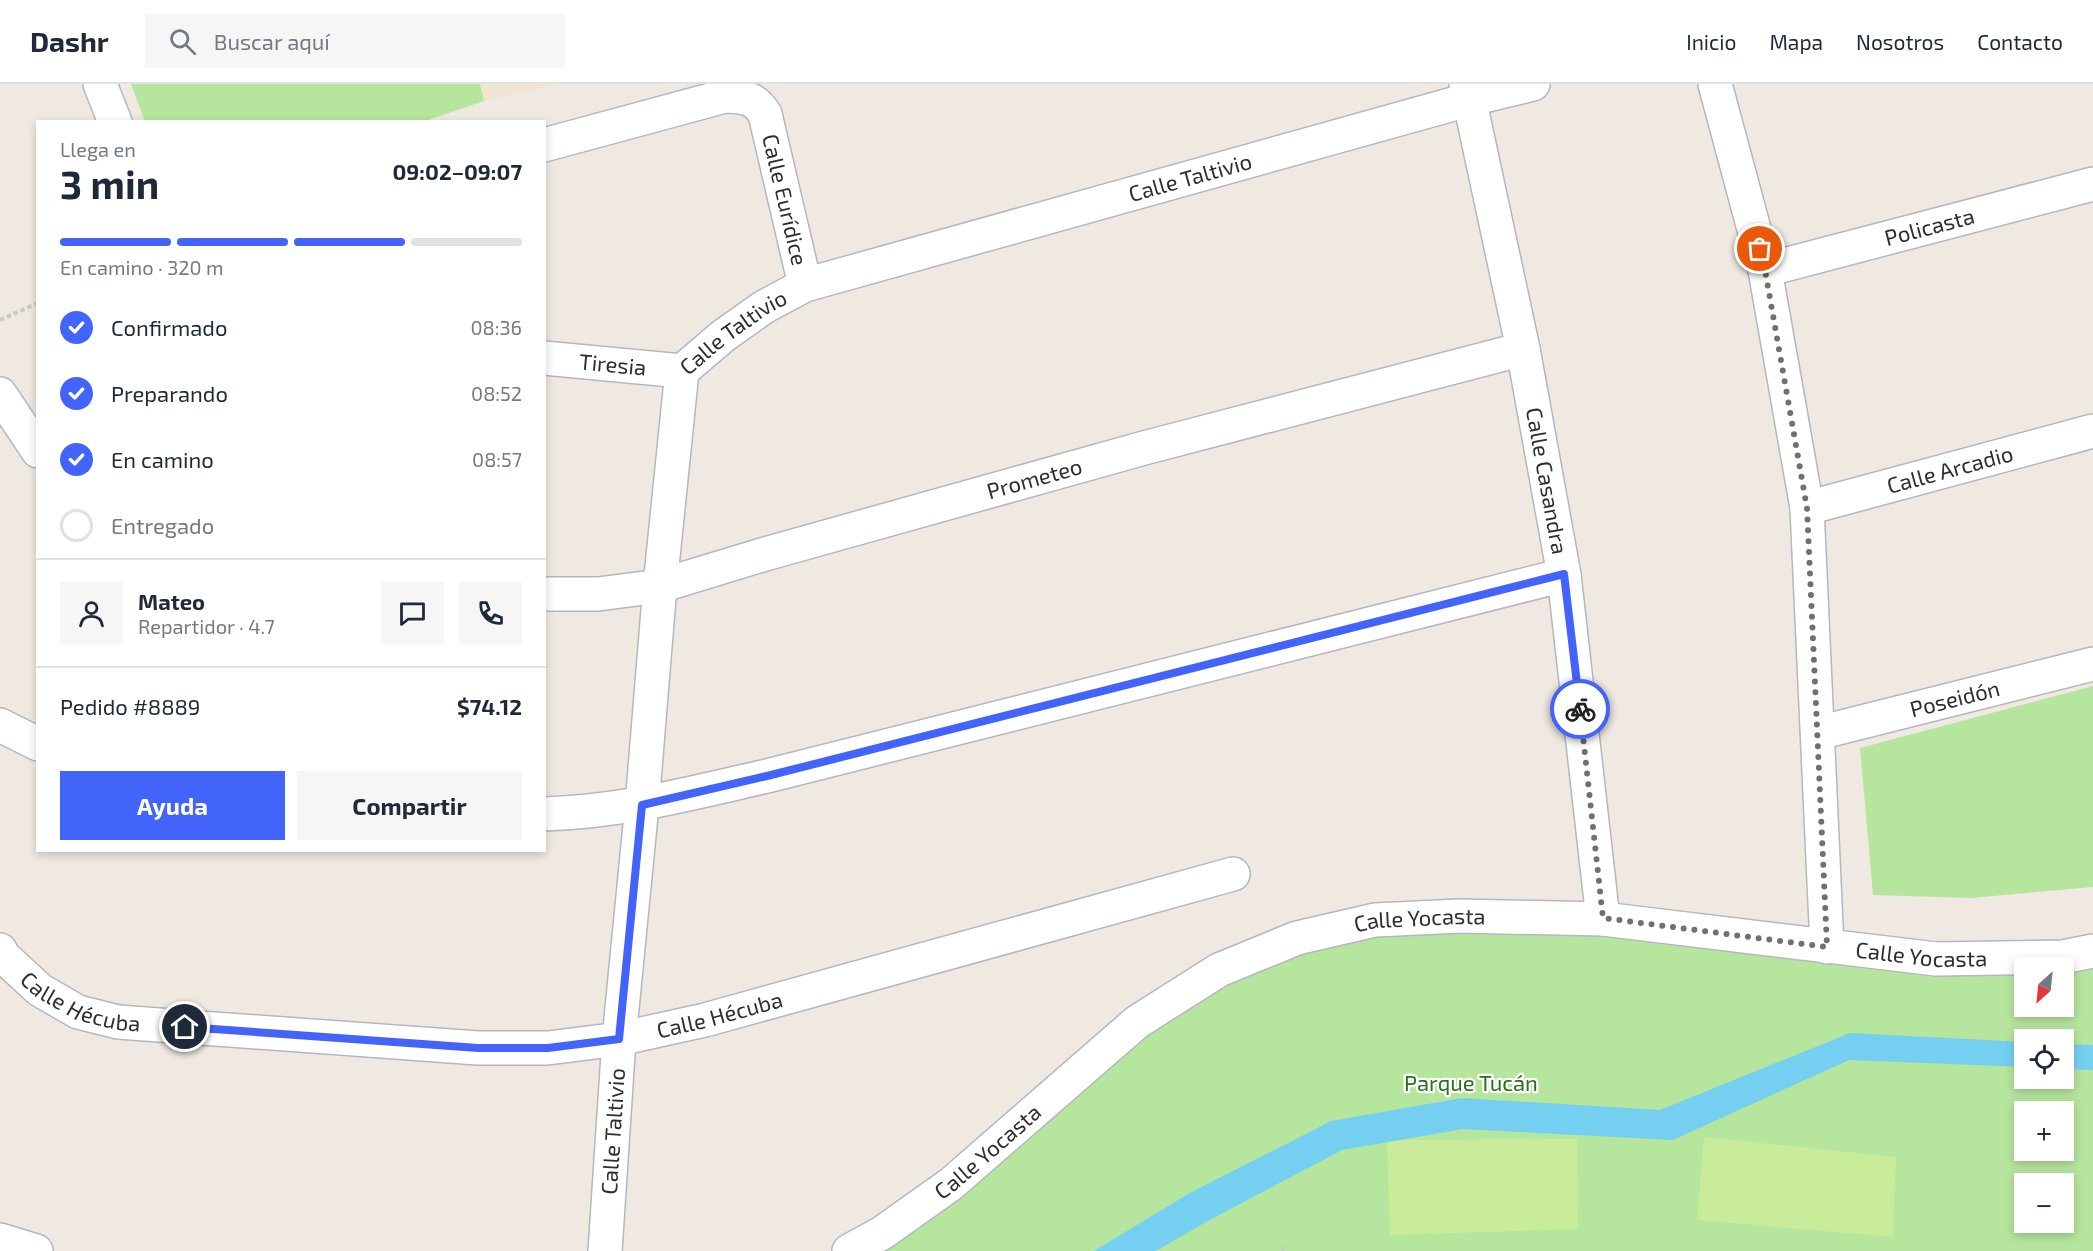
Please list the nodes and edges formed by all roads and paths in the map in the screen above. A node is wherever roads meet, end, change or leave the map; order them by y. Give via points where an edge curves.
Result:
1 (100, 84) edge
2 (1533, 84) edge
3 (1715, 84) edge
4 (1468, 92) edge
5 (114, 120) edge
6 (546, 144) edge
7 (2093, 184) edge
8 (1765, 270) junction
9 (805, 285) junction
10 (36, 304) edge
11 (0, 320) edge
12 (1523, 349) junction
13 (546, 358) edge
14 (682, 371) junction
15 (0, 394) edge
16 (2093, 432) edge
17 (36, 448) edge
18 (1807, 508) junction
19 (1564, 574) junction
20 (660, 586) junction
21 (546, 594) edge
22 (2093, 664) edge
23 (0, 725) edge
24 (1818, 733) junction
25 (36, 743) edge
26 (642, 805) junction
27 (546, 814) edge
28 (1233, 874) dead end
29 (1603, 918) junction
30 (1827, 947) junction
31 (0, 950) edge
32 (2093, 951) edge
33 (619, 1039) junction
34 (0, 1240) edge
35 (36, 1251) edge
36 (605, 1251) edge
37 (849, 1251) edge

1 - 5 street
2 - 4 street, Calle Taltivio
3 - 8 street
4 - 9 street, Calle Taltivio
4 - 12 street, Calle Casandra
6 - 9 street, Calle Eurídice via 726,96 758,103 765,114
7 - 8 street, Policasta
8 - 18 street
9 - 14 street, Calle Taltivio via 764,307
10 - 11 path
12 - 19 street, Calle Casandra
12 - 20 street, Prometeo via 1144,448
13 - 14 street, Tiresia
14 - 20 street, Calle Taltivio
15 - 17 street
16 - 18 street, Calle Arcadio
18 - 24 street
19 - 26 street
19 - 29 street, Calle Casandra
20 - 21 street, Prometeo via 598,594
20 - 26 street, Calle Taltivio
22 - 24 street, Poseidón
23 - 25 street
24 - 30 street
26 - 27 street
26 - 33 street, Calle Taltivio
28 - 33 street, Calle Hécuba via 751,1007
29 - 30 street, Calle Yocasta
29 - 37 street, Calle Yocasta via 1460,916 1375,920 1297,938 1219,970 1137,1022 951,1184 882,1233
30 - 32 street, Calle Yocasta via 1936,959 2063,957
31 - 33 street, Calle Hécuba via 40,990 78,1012 118,1022 478,1048 548,1048
33 - 36 street, Calle Taltivio
34 - 35 street

